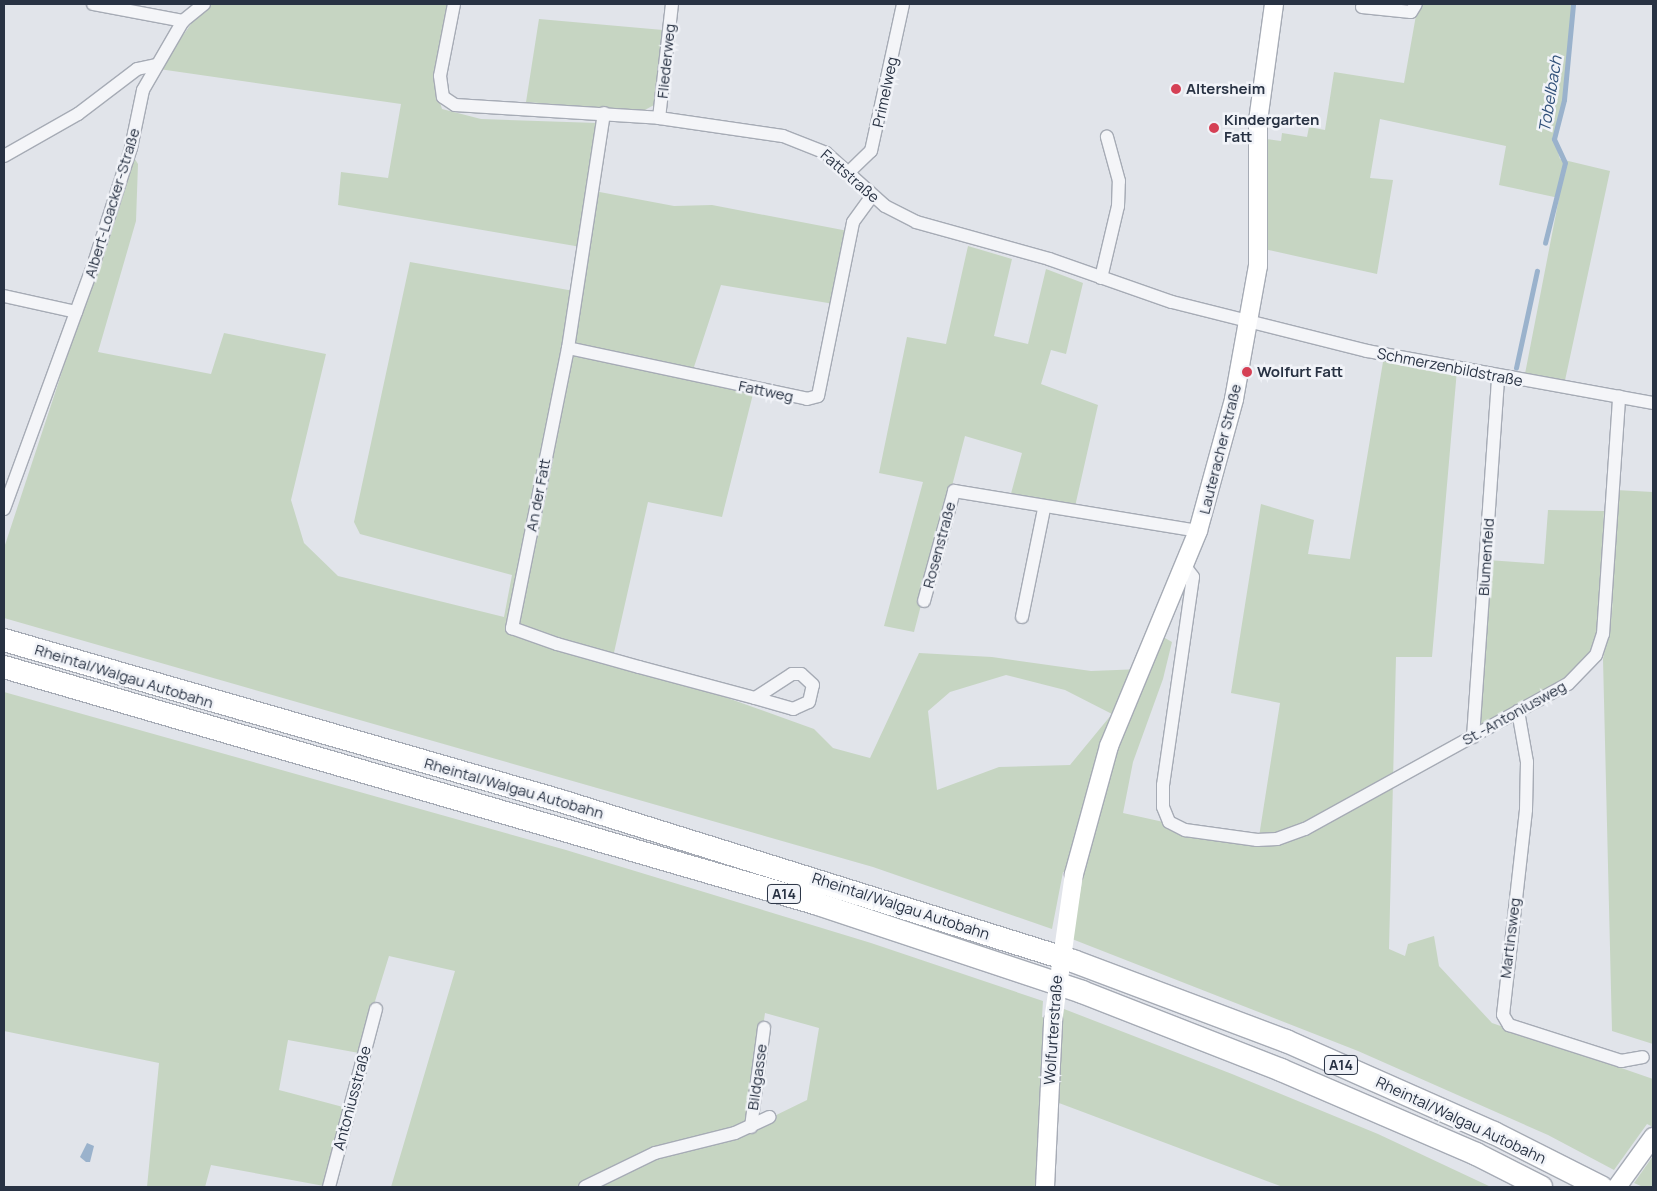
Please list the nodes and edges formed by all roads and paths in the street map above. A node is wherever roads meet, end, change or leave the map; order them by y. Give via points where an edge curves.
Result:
1 (93, 4) edge
2 (204, 4) edge
3 (454, 4) edge
4 (672, 4) edge
5 (903, 4) edge
6 (1274, 4) edge
7 (1416, 4) edge
8 (1362, 7) dead end
9 (183, 22) junction
10 (156, 66) junction
11 (604, 113) junction
12 (659, 118) junction
13 (1107, 137) dead end
14 (4, 156) edge
15 (849, 172) junction
16 (872, 196) junction
17 (1101, 278) junction
18 (4, 296) edge
19 (76, 312) junction
20 (1249, 324) junction
21 (568, 348) junction
22 (1498, 377) junction
23 (1619, 397) junction
24 (1653, 403) edge
25 (4, 509) edge
26 (1044, 509) junction
27 (1198, 531) junction
28 (1184, 565) junction
29 (924, 601) dead end
30 (1022, 617) dead end
31 (4, 640) edge
32 (4, 667) edge
33 (755, 698) dead end
34 (1518, 711) junction
35 (1473, 737) junction
36 (1074, 874) joint
37 (376, 1009) dead end
38 (764, 1028) dead end
39 (1643, 1057) dead end
40 (769, 1117) dead end
41 (751, 1127) junction
42 (1653, 1137) edge
43 (329, 1187) edge
44 (585, 1187) edge
45 (1045, 1187) edge
46 (1541, 1187) edge
47 (1602, 1187) edge
48 (1618, 1187) edge

1 - 9 street
2 - 9 street, Albert-Loacker-Straße
3 - 11 street, Fattstraße via 440,76 443,97 456,105
4 - 12 street, Fliederweg
5 - 15 street, Primelweg via 871,152
6 - 20 street, Lauteracher Straße via 1258,121 1258,266
7 - 8 street via 1411,12
9 - 10 street, Albert-Loacker-Straße
10 - 14 street via 137,69 78,114
10 - 19 street, Albert-Loacker-Straße via 144,90 131,148
11 - 12 street, Fattstraße
11 - 21 street, An der Fatt
12 - 15 street, Fattstraße via 795,139 826,153
13 - 17 street via 1119,181
15 - 16 street, Fattstraße
16 - 17 street, Fattstraße via 916,222
16 - 21 street, Fattweg via 853,222 818,396 807,399
17 - 20 street, Fattstraße
18 - 19 street
19 - 25 street, Albert-Loacker-Straße
20 - 22 street, Schmerzenbildstraße
20 - 27 street, Lauteracher Straße via 1215,476
21 - 33 street, An der Fatt via 512,628
22 - 23 street, Schmerzenbildstraße
22 - 35 street, Blumenfeld
23 - 24 street, Schmerzenbildstraße
23 - 34 street, St.-Antoniusweg via 1601,645 1577,677
26 - 27 street, Rosenstraße
26 - 29 street, Rosenstraße via 954,491
26 - 30 street
27 - 28 street, Lauteracher Straße
28 - 35 street, St.-Antoniusweg via 1193,577 1163,808 1169,822 1185,830 1277,839 1334,814
28 - 36 street, Lauteracher Straße via 1109,746
31 - 47 highway, Rheintal/Walgau Autobahn / A14 via 560,801 1073,961 1295,1045 1494,1133
32 - 46 highway, Rheintal/Walgau Autobahn / A14 via 818,904 1082,992 1290,1074
34 - 35 street, St.-Antoniusweg
34 - 39 street, Martinsweg via 1527,762 1526,810 1503,1015 1509,1025 1621,1061
36 - 45 street, Wolfurterstraße, bridge via 1053,1021
37 - 43 street, Antoniusstraße
38 - 41 street, Bildgasse
40 - 41 street
41 - 44 street via 682,1143
42 - 48 street

